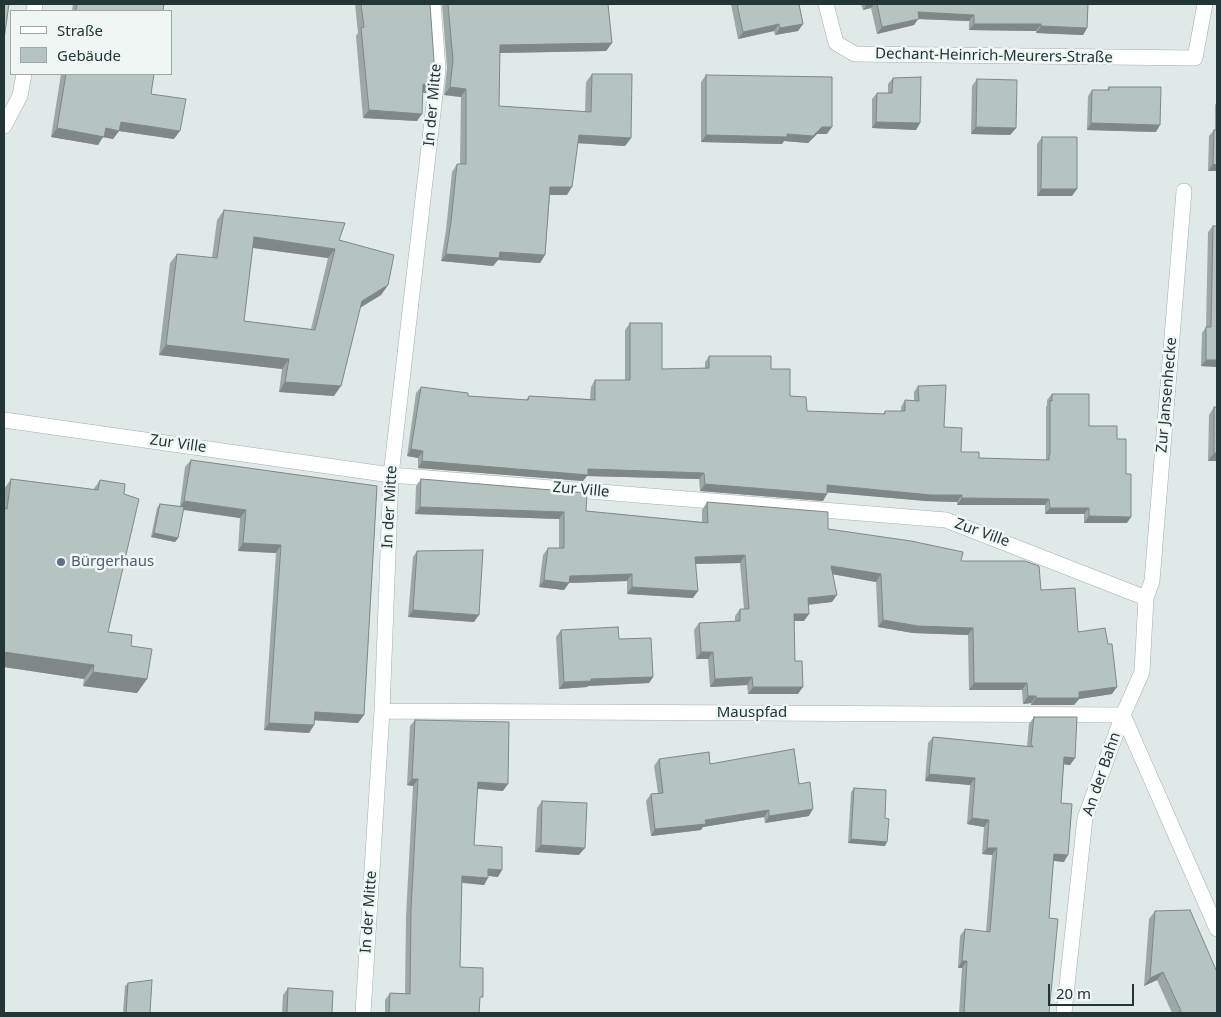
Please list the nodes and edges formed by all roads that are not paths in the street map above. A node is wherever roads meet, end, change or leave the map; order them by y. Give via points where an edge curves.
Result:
1 (433, 4) edge
2 (826, 4) edge
3 (1205, 4) edge
4 (24, 75) edge
5 (4, 126) edge
6 (1184, 191) dead end
7 (4, 420) edge
8 (390, 475) junction
9 (1146, 598) junction
10 (382, 711) junction
11 (1123, 715) junction
12 (1217, 929) edge
13 (363, 1013) edge
14 (1064, 1013) edge

1 - 8 street, In der Mitte via 438,69
2 - 3 street, Dechant-Heinrich-Meurers-Straße via 836,43 855,54 1194,58
4 - 5 street via 20,96
6 - 9 street, Zur Jansenhecke via 1152,581
7 - 8 street, Zur Ville
8 - 9 street, Zur Ville via 946,520
8 - 10 street, In der Mitte
9 - 11 street, An der Bahn via 1142,672
10 - 11 street, Mauspfad
10 - 13 street, In der Mitte
11 - 12 street
11 - 14 street, An der Bahn via 1085,818

